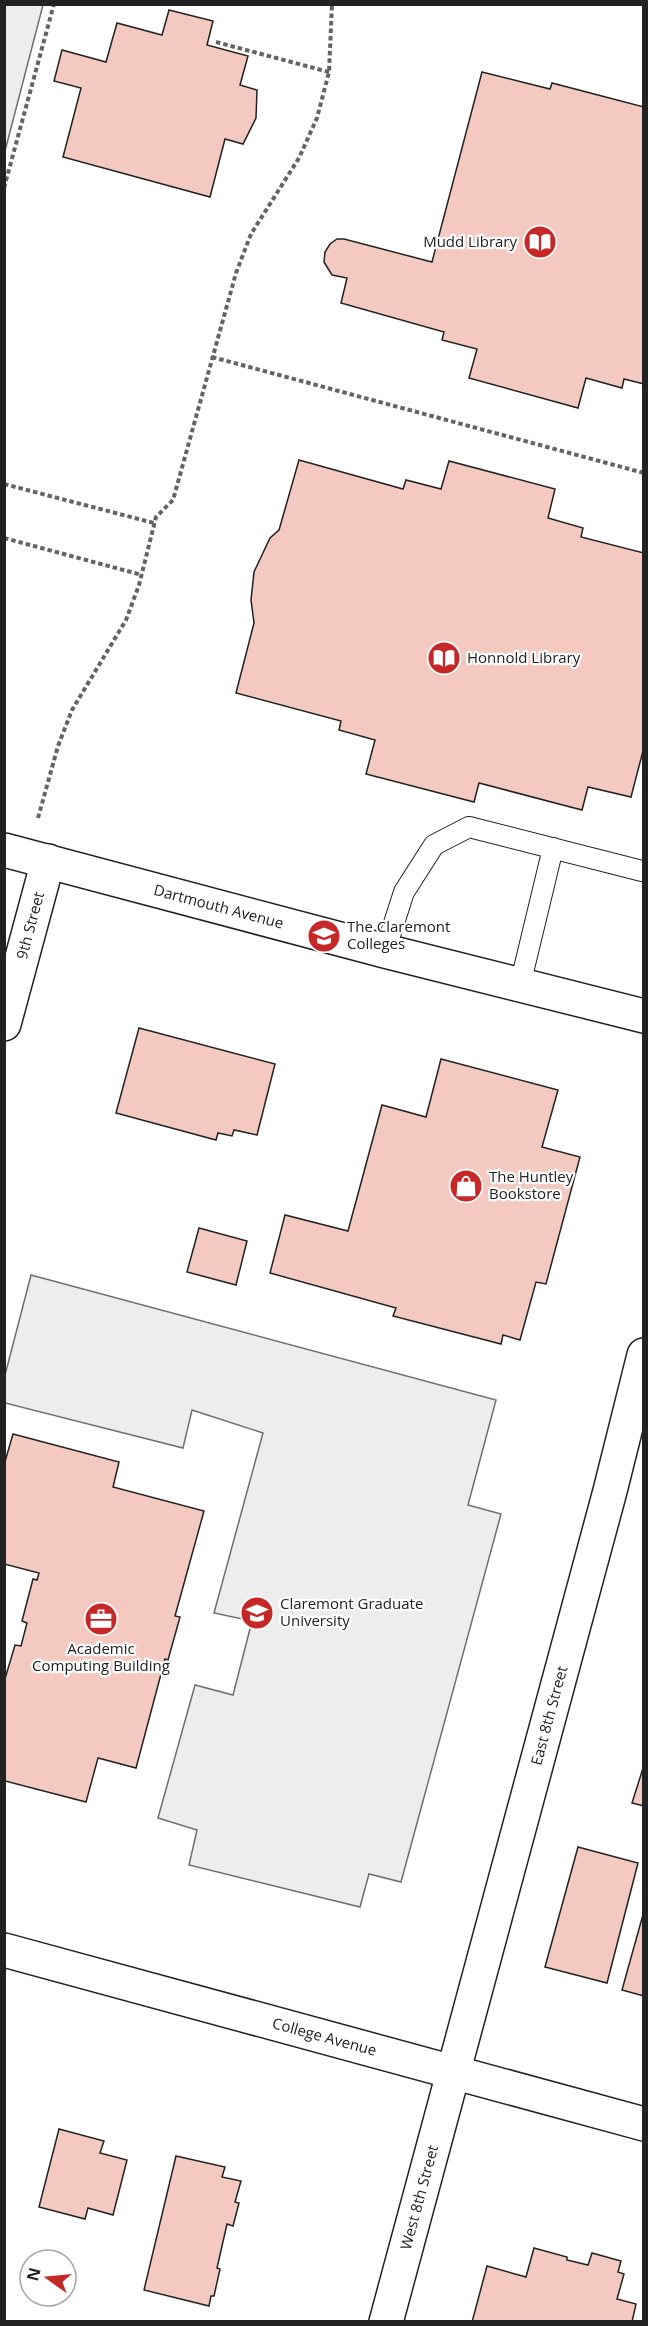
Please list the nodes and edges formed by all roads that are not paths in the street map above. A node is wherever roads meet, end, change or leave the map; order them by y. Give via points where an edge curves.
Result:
1 (554, 848) junction
2 (27, 856) edge
3 (642, 872) dead end
4 (386, 951) junction
5 (520, 985) junction
6 (644, 1016) edge
7 (4, 1024) edge
8 (644, 1355) edge
9 (4, 1950) edge
10 (453, 2073) junction
11 (644, 2124) edge
12 (386, 2322) edge

1 - 3 lane
1 - 4 lane via 469,826 434,845 404,892
1 - 5 lane
2 - 4 street, Dartmouth Avenue
2 - 7 street, 9th Street
4 - 5 street, Dartmouth Avenue
5 - 6 street, Dartmouth Avenue
8 - 10 street, East 8th Street
9 - 10 street, College Avenue
10 - 11 street, College Avenue
10 - 12 street, West 8th Street

